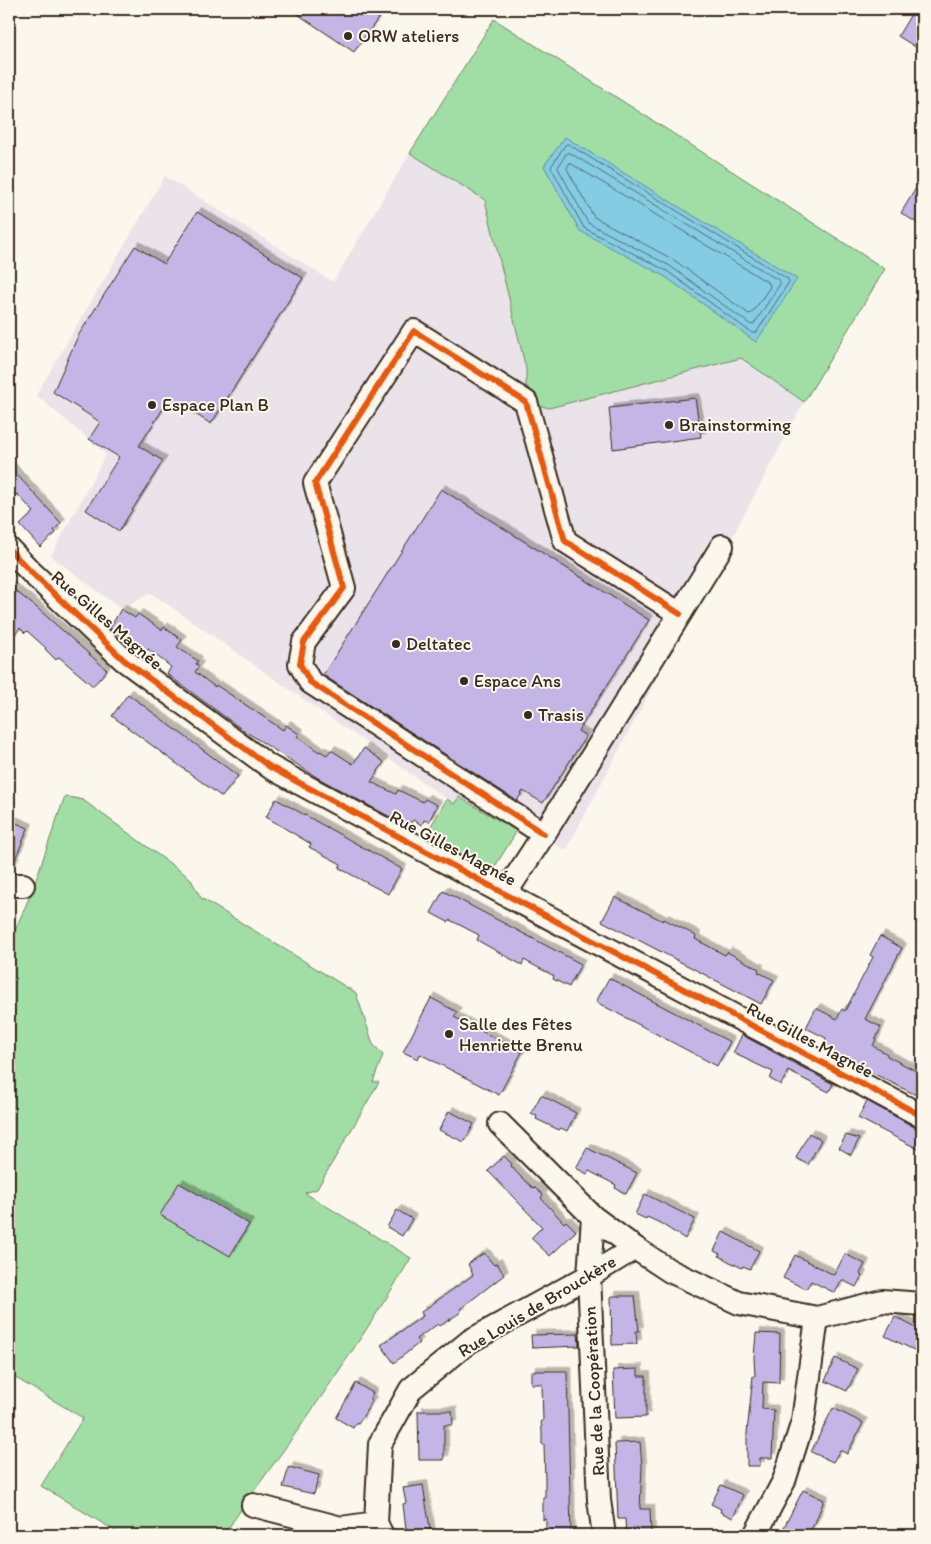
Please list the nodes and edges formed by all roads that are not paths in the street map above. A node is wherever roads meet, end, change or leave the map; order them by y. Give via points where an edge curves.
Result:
1 (722, 546) dead end
2 (9, 549) edge
3 (680, 614) junction
4 (544, 834) junction
5 (505, 894) junction
6 (922, 1116) edge
7 (500, 1124) dead end
8 (593, 1218) junction
9 (635, 1248) junction
10 (589, 1276) junction
11 (922, 1304) edge
12 (817, 1318) junction
13 (252, 1505) dead end
14 (379, 1529) edge
15 (604, 1535) edge
16 (755, 1535) edge

1 - 3 street, Rue Gilles Magnée
2 - 5 street, Rue Gilles Magnée via 124,660 270,766
3 - 4 street, Rue Gilles Magnée
3 - 4 street via 565,541 526,402 414,331 315,483 344,588 304,642 300,664 310,682
4 - 5 street, Rue Gilles Magnée
5 - 6 street, Rue Gilles Magnée
7 - 8 street, Rue Louis de Brouckère
8 - 9 street, Rue Louis de Brouckère
8 - 10 street, Rue de la Coopération
9 - 10 street, Rue Louis de Brouckère
9 - 12 street, Rue Louis de Brouckère via 670,1271 739,1303
10 - 14 street, Rue Louis de Brouckère via 470,1341 412,1389 380,1444
10 - 15 street, Rue de la Coopération via 599,1500
11 - 12 street, Rue Louis de Brouckère via 882,1301
12 - 16 street via 803,1421 784,1480
13 - 14 street, Rue Louis de Brouckère via 341,1528

